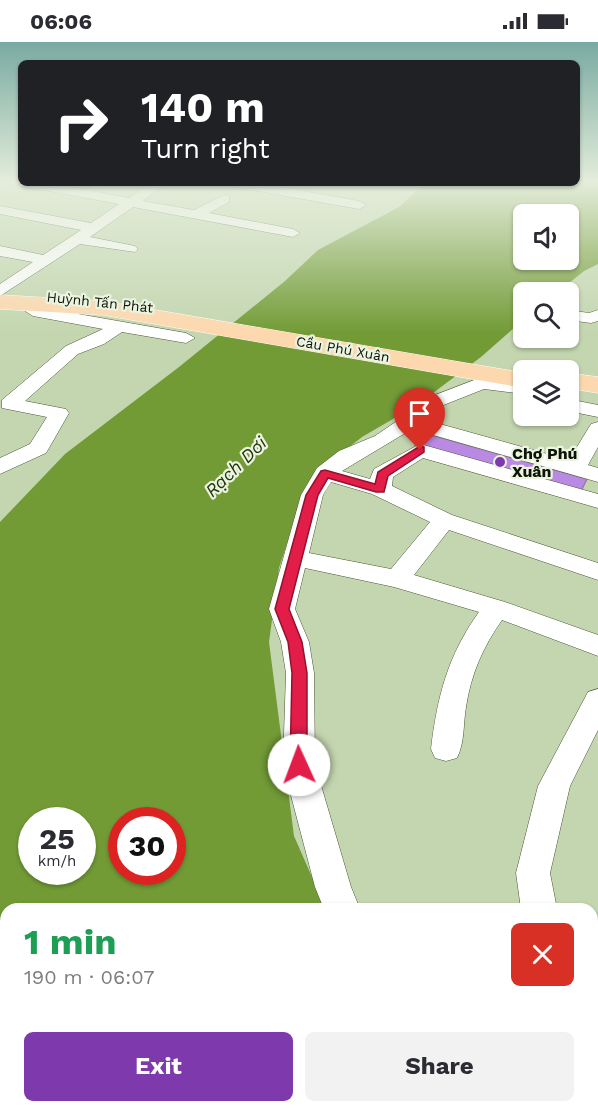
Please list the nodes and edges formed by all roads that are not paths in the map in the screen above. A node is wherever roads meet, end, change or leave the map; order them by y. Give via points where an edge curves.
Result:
1 (85, 233) edge
2 (77, 239) junction
3 (129, 249) dead end
4 (0, 251) edge
5 (46, 260) junction
6 (0, 292) edge
7 (0, 302) edge
8 (22, 304) junction
9 (598, 315) edge
10 (579, 316) edge
11 (193, 325) junction
12 (118, 327) junction
13 (496, 371) junction
14 (513, 371) edge
15 (513, 377) edge
16 (579, 382) edge
17 (598, 385) edge
18 (513, 387) edge
19 (579, 391) edge
20 (598, 394) edge
21 (579, 397) edge
22 (598, 400) edge
23 (579, 407) edge
24 (598, 411) edge
25 (408, 422) junction
26 (598, 428) edge
27 (0, 467) edge
28 (575, 469) junction
29 (325, 473) junction
30 (598, 475) edge
31 (380, 489) junction
32 (598, 501) edge
33 (444, 520) junction
34 (296, 558) junction
35 (598, 572) edge
36 (397, 579) junction
37 (496, 608) junction
38 (598, 646) edge
39 (598, 700) edge
40 (446, 749) dead end
41 (340, 903) edge
42 (537, 903) edge

1 - 2 street
2 - 3 street
2 - 5 street
4 - 5 street
5 - 6 street
6 - 11 main road, Huỳnh Tấn Phát via 115,302
7 - 8 main road, Huỳnh Tấn Phát
8 - 11 main road, Huỳnh Tấn Phát via 103,308
8 - 12 street via 39,312
9 - 10 street
11 - 12 street
11 - 13 main road, Cầu Phú Xuân
12 - 27 street via 72,350 9,404 59,413 38,448
13 - 14 main road
13 - 15 main road
16 - 17 main road
18 - 25 street via 482,383 424,406
19 - 20 main road
21 - 22 street
23 - 24 street
25 - 28 street
25 - 29 street via 382,440 346,456
26 - 28 street
28 - 30 street
29 - 31 street
29 - 34 street via 312,495
31 - 32 street via 382,474 420,450
31 - 33 street
33 - 35 street
33 - 36 street
34 - 36 street
34 - 41 street via 282,609 295,642 300,673 299,765
36 - 37 street
37 - 38 street
37 - 40 street via 460,666 450,703
39 - 42 street via 554,786 533,873

